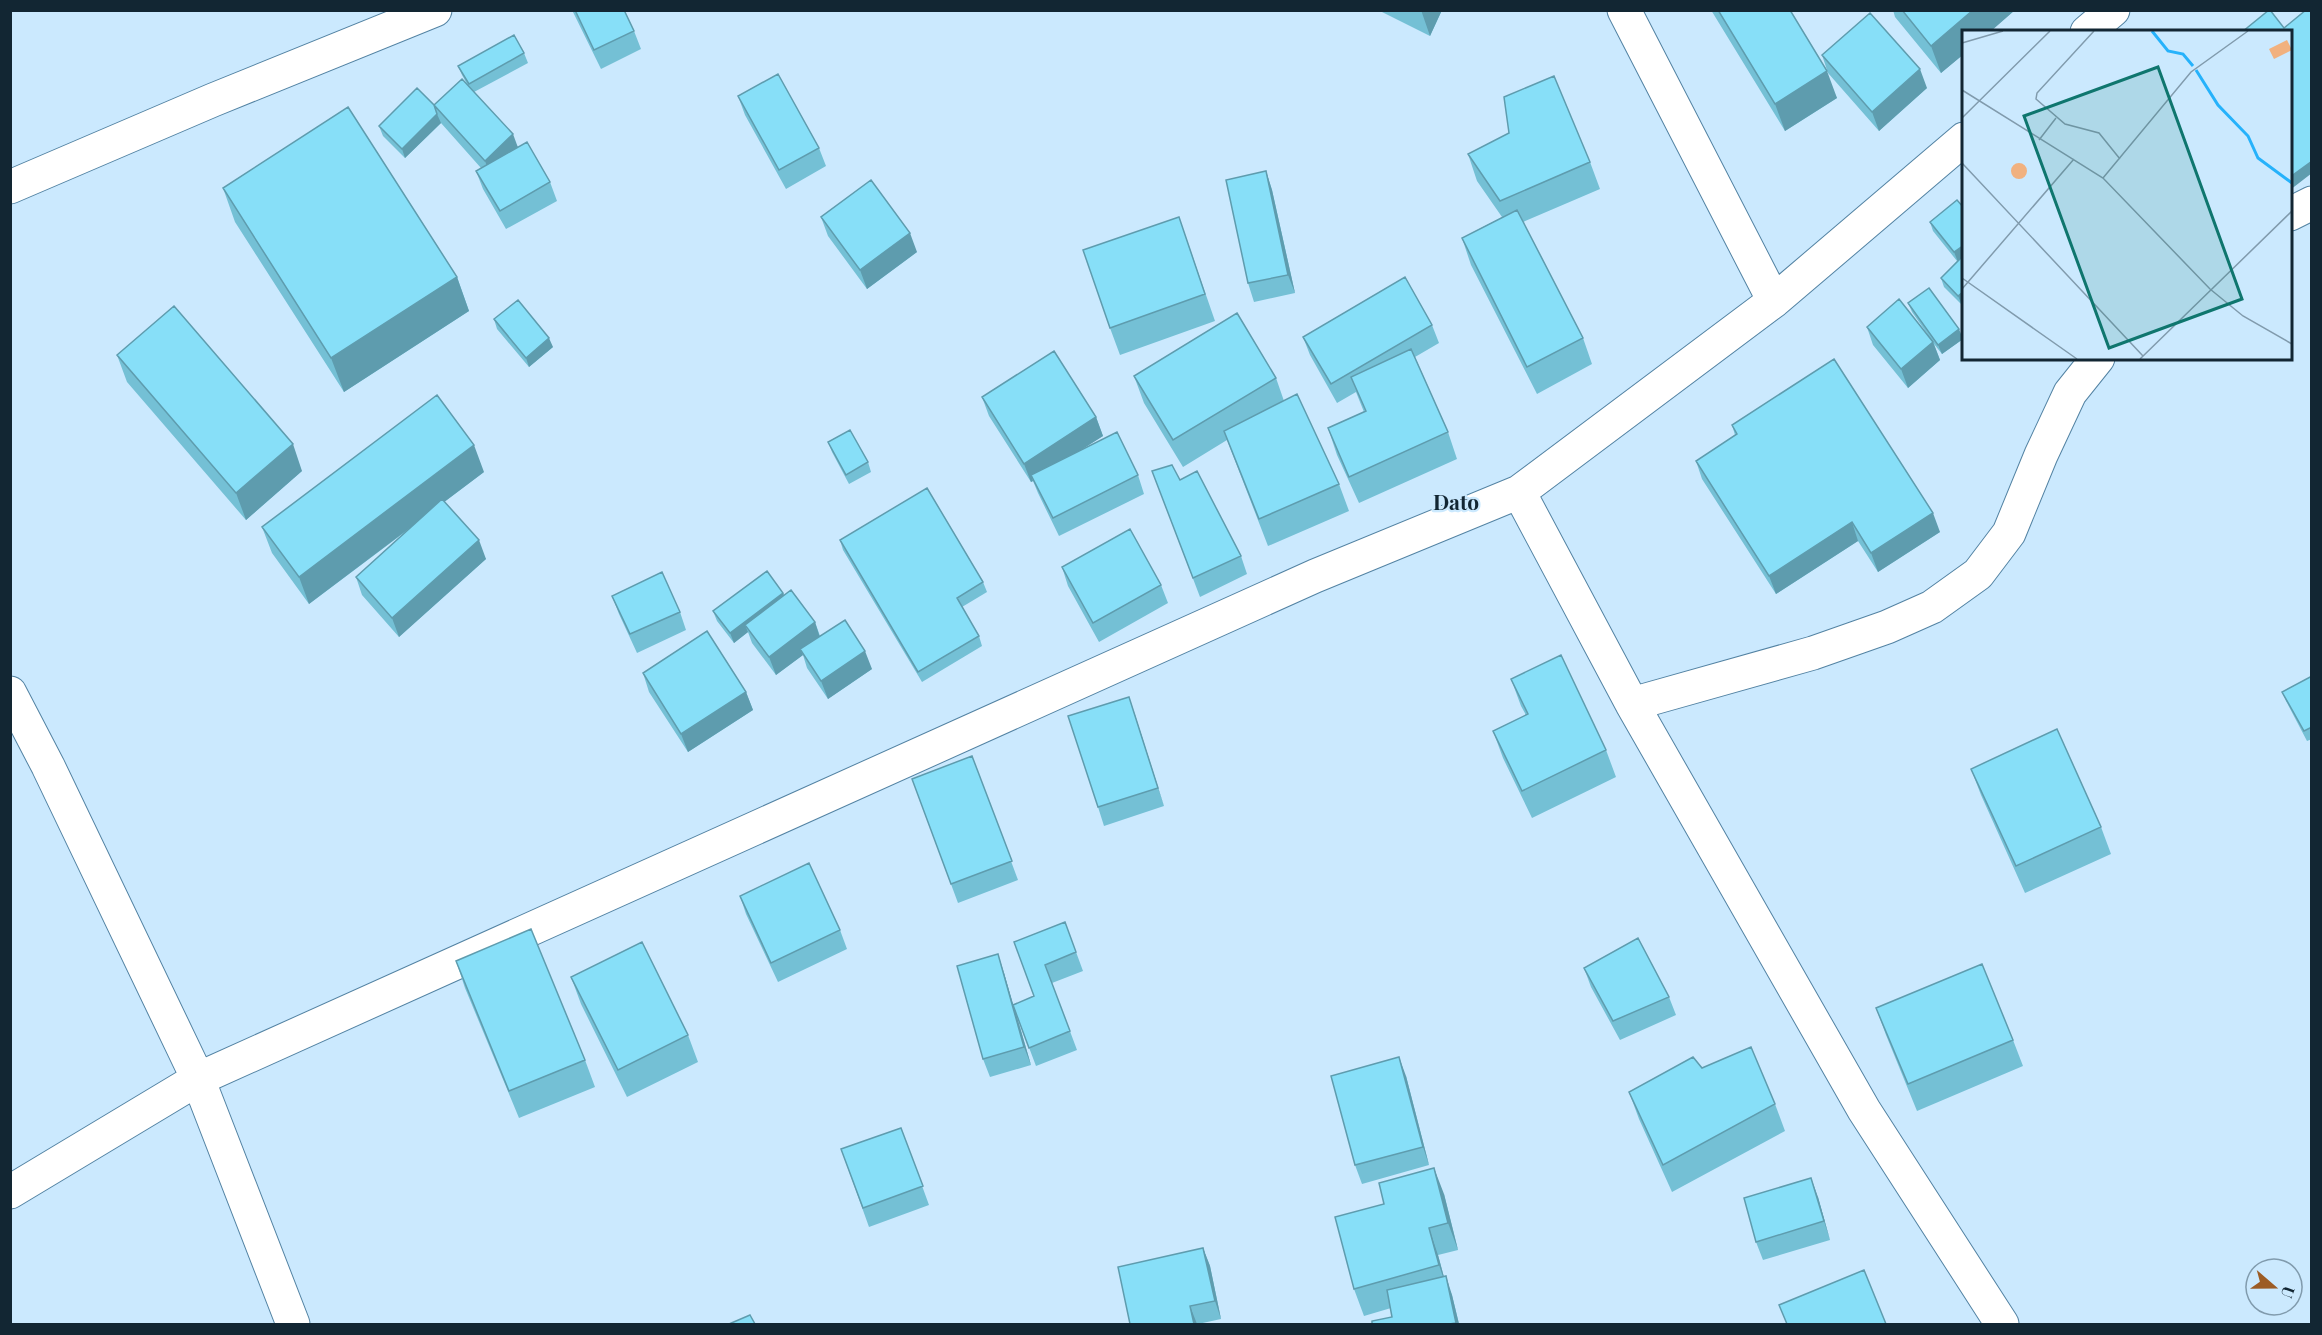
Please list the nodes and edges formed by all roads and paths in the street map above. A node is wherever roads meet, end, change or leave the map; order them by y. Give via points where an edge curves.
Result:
1 (435, 10) edge
2 (1624, 10) edge
3 (2113, 10) edge
4 (2089, 30) edge
5 (1962, 141) edge
6 (10, 188) edge
7 (2312, 203) edge
8 (2292, 213) edge
9 (1774, 301) junction
10 (2096, 360) edge
11 (1519, 492) junction
12 (10, 693) edge
13 (1632, 704) junction
14 (198, 1079) junction
15 (10, 1192) edge
16 (293, 1324) edge
17 (2002, 1324) edge

1 - 6 street via 213,99
2 - 9 street
3 - 4 street
5 - 9 street
7 - 8 street
9 - 11 street
10 - 13 street via 2070,393 2008,533 1978,574 1932,607 1887,627 1813,653
11 - 13 street
11 - 14 street via 1314,576
12 - 14 street
13 - 17 street via 1864,1110
14 - 15 street
14 - 16 street

